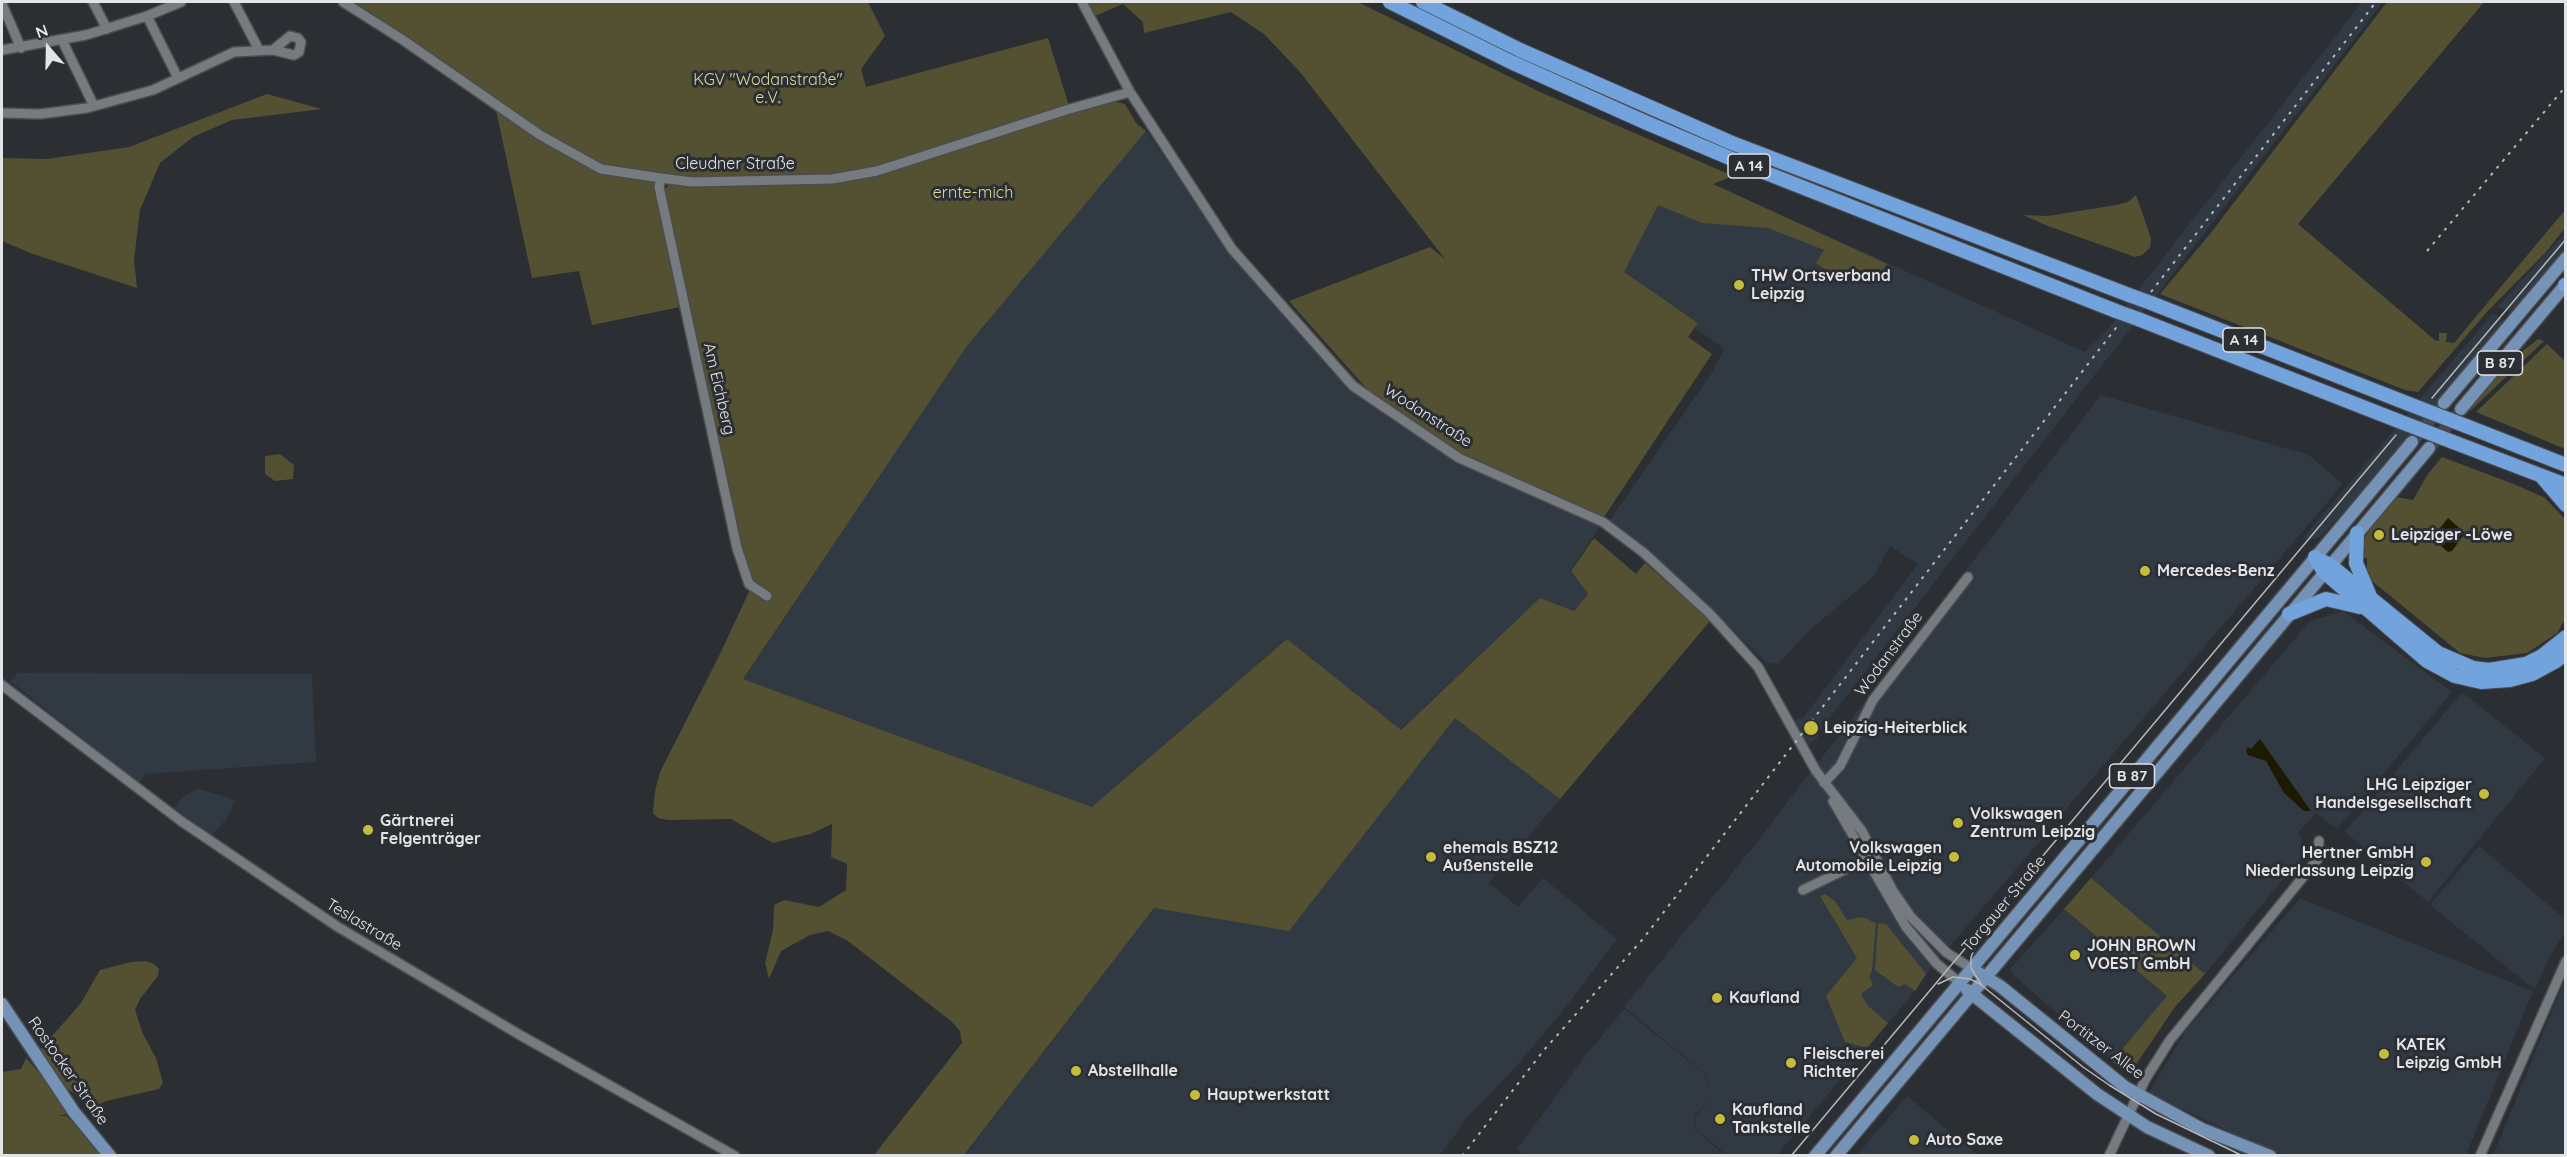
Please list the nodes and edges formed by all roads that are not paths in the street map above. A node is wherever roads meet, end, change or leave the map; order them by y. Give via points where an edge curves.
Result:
1 (93, 2) edge
2 (181, 2) edge
3 (234, 2) edge
4 (343, 2) edge
5 (1082, 2) edge
6 (1390, 2) edge
7 (1423, 2) edge
8 (2, 4) edge
9 (147, 16) junction
10 (107, 29) junction
11 (62, 40) junction
12 (21, 48) junction
13 (2, 50) edge
14 (259, 50) junction
15 (273, 50) dead end
16 (178, 78) junction
17 (1130, 92) junction
18 (94, 106) junction
19 (2, 113) edge
20 (661, 178) junction
21 (2565, 258) edge
22 (2565, 285) edge
23 (2444, 403) tunnel mouth
24 (2461, 409) tunnel mouth
25 (2412, 441) tunnel mouth
26 (2429, 448) tunnel mouth
27 (2563, 463) edge
28 (2541, 476) junction
29 (2565, 486) edge
30 (2565, 505) edge
31 (2357, 533) junction
32 (2315, 557) junction
33 (2327, 568) junction
34 (1968, 577) dead end
35 (767, 596) dead end
36 (2368, 603) junction
37 (2289, 614) junction
38 (2565, 637) edge
39 (2565, 653) edge
40 (2, 685) edge
41 (1824, 783) junction
42 (2319, 841) dead end
43 (1871, 857) junction
44 (1803, 890) dead end
45 (2565, 961) edge
46 (1971, 969) junction
47 (1986, 976) junction
48 (1960, 983) junction
49 (1971, 993) junction
50 (2, 1004) edge
51 (2139, 1094) junction
52 (2128, 1114) junction
53 (110, 1155) edge
54 (735, 1155) edge
55 (1815, 1155) edge
56 (1836, 1155) edge
57 (2109, 1155) edge
58 (2209, 1155) edge
59 (2270, 1155) edge
60 (2480, 1155) edge

1 - 10 street
2 - 9 street
3 - 14 street
4 - 20 street, Cleudner Straße via 540,135 600,169
5 - 17 street, Wodanstraße
6 - 28 highway, A 14, bridge via 1511,62 1761,171
7 - 27 highway, A 14, bridge via 1732,143
8 - 12 street
9 - 10 street
9 - 16 street
10 - 11 street
11 - 12 street
11 - 18 street
12 - 13 street
14 - 15 street
14 - 16 street via 234,52
16 - 18 street via 153,90
17 - 20 street, Cleudner Straße via 866,173 832,179 692,182
17 - 41 street, Wodanstraße via 1232,249 1353,386 1460,458 1604,522 1644,554 1710,614 1758,667
18 - 19 street via 40,114
20 - 35 street, Am Eichberg via 659,187 737,548 749,584
21 - 23 main road, B 87
22 - 24 main road, B 87
25 - 32 main road, Torgauer Straße / B 87
26 - 31 main road, B 87
28 - 29 highway, A 14
28 - 30 highway
31 - 33 main road, B 87
31 - 36 highway via 2356,563
32 - 33 highway
32 - 46 main road, Torgauer Straße / B 87
33 - 36 highway
33 - 37 main road, Torgauer Straße / B 87
34 - 41 street, Wodanstraße via 1873,700 1849,750 1834,775
36 - 37 highway via 2331,599
36 - 38 highway via 2438,653 2473,668 2489,670 2526,664
36 - 39 highway via 2427,661 2455,676 2481,682 2510,680 2532,674
37 - 47 main road, Torgauer Straße / B 87
40 - 54 street, Teslastraße via 181,821 320,916 520,1035
41 - 43 street, Wodanstraße
42 - 51 street via 2317,860 2183,1022
43 - 44 street
43 - 46 street, Wodanstraße via 1911,916 1947,953
43 - 48 street, Wodanstraße via 1889,898 1915,940
45 - 60 street
46 - 47 main road, Wodanstraße
46 - 48 main road, Torgauer Straße / B 87
47 - 49 main road, Torgauer Straße / B 87
47 - 51 main road, Portitzer Allee via 2106,1073
48 - 49 main road, Wodanstraße
48 - 55 main road, Torgauer Straße / B 87
49 - 52 main road via 2082,1084
49 - 56 main road, Torgauer Straße / B 87
50 - 53 main road, Rostocker Straße via 74,1112
51 - 52 street
51 - 59 main road, Portitzer Allee via 2202,1129
52 - 57 street
52 - 58 main road via 2147,1127

